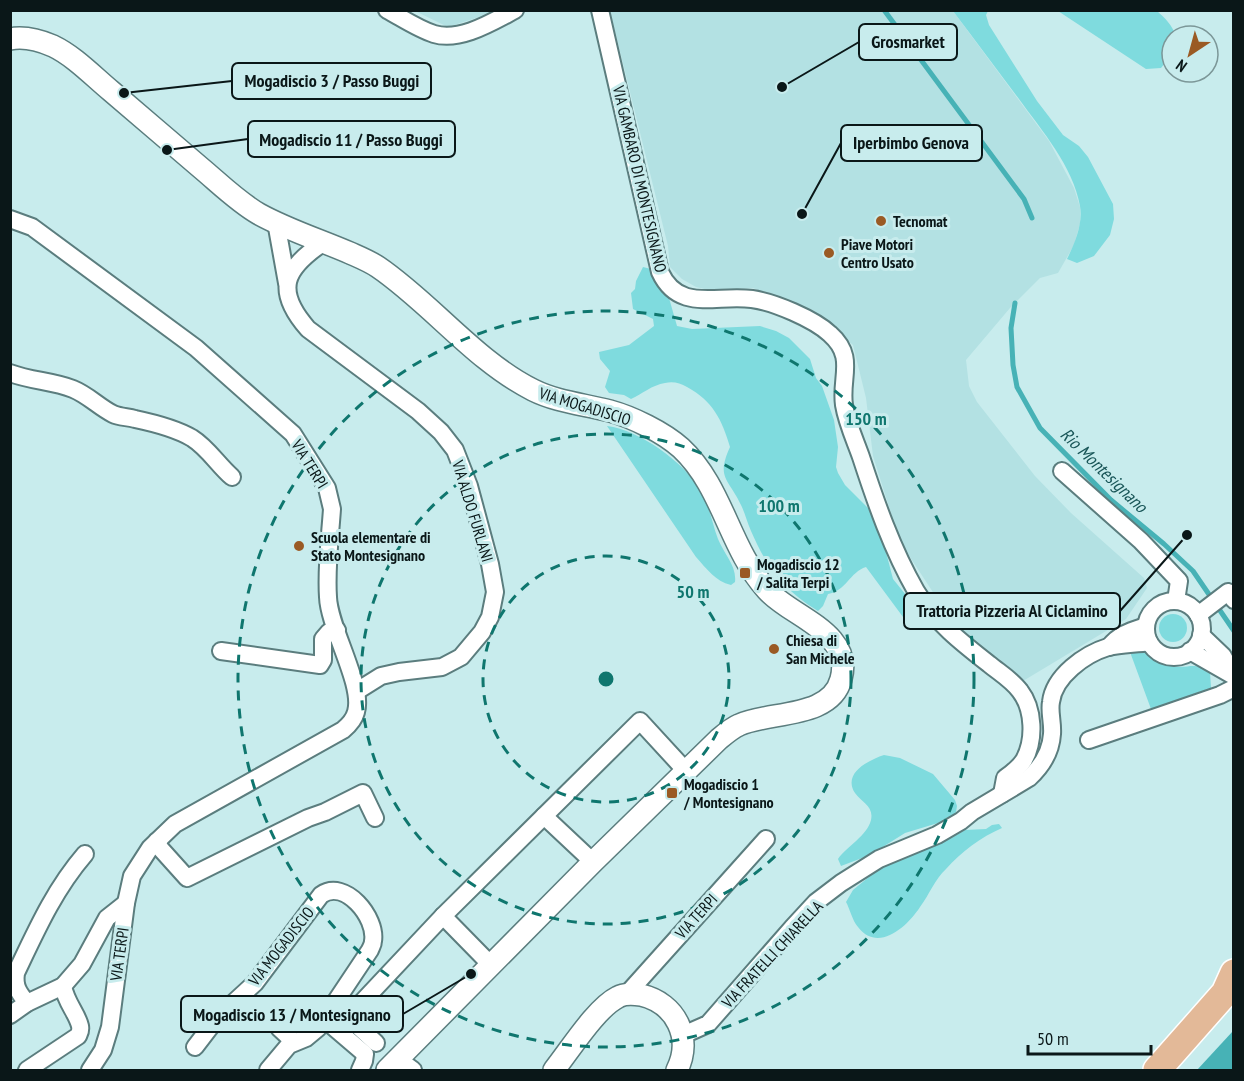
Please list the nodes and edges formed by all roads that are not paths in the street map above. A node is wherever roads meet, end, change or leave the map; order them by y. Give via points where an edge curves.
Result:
1 (387, 10) edge
2 (515, 10) edge
3 (600, 10) edge
4 (10, 39) edge
5 (10, 219) edge
6 (276, 222) junction
7 (324, 242) junction
8 (287, 283) junction
9 (10, 373) edge
10 (1062, 471) dead end
11 (232, 477) dead end
12 (1231, 596) edge
13 (1176, 601) junction
14 (1202, 612) junction
15 (337, 630) junction
16 (1148, 634) junction
17 (1201, 635) junction
18 (222, 651) dead end
19 (1190, 651) junction
20 (1233, 680) edge
21 (357, 691) junction
22 (1089, 740) dead end
23 (686, 771) junction
24 (1002, 794) junction
25 (544, 816) junction
26 (375, 818) dead end
27 (766, 838) dead end
28 (157, 841) junction
29 (85, 854) dead end
30 (593, 862) junction
31 (126, 903) junction
32 (443, 916) junction
33 (492, 964) junction
34 (1231, 985) edge
35 (63, 986) junction
36 (627, 994) junction
37 (27, 1003) junction
38 (10, 1015) edge
39 (324, 1019) junction
40 (279, 1028) dead end
41 (683, 1035) junction
42 (294, 1042) junction
43 (376, 1043) dead end
44 (195, 1047) dead end
45 (400, 1067) edge
46 (27, 1071) edge
47 (90, 1071) edge
48 (268, 1071) edge
49 (360, 1071) edge
50 (554, 1071) edge
51 (677, 1071) edge
52 (1157, 1071) edge

1 - 2 street via 432,33 451,35
3 - 24 street, VIA GAMBARO DI MONTESIGNANO via 665,282 689,298 753,299 768,304 817,325 838,341 846,358 844,405 848,420 877,504 917,593 952,635 1015,684 1028,704 1031,716 1027,754 1005,778
4 - 6 street, VIA MOGADISCIO via 29,39 56,47 240,201
5 - 15 street, VIA TERPI via 32,227 196,348 293,434 331,499 328,599
6 - 7 street, VIA MOGADISCIO
6 - 8 street, VIA ALDO FURLANI
7 - 8 street via 298,263
7 - 23 street, VIA MOGADISCIO via 375,264 505,374 561,401 628,416 680,448 700,472 723,510 744,559 769,593 820,628 835,644 842,661 841,681 829,698 813,709 739,725
8 - 21 street, VIA ALDO FURLANI via 293,313 308,329 418,411 455,450 469,486 495,592 482,632 461,657 442,667 381,676
9 - 11 street via 73,389 112,414 192,438
10 - 13 street via 1179,580
12 - 14 street
13 - 14 street
13 - 16 street via 1156,607 1148,619
14 - 17 street
15 - 18 street via 323,639 320,665
15 - 21 street, VIA TERPI
16 - 19 street via 1155,650 1172,657
16 - 24 street, VIA FRATELLI CHIARELLA via 1108,647 1064,674 1051,702 1052,734 1045,759 1029,778
17 - 19 street
17 - 20 street via 1223,656
19 - 20 street
20 - 22 street via 1220,695
21 - 28 street, VIA TERPI via 357,711 343,730 175,824
23 - 25 street via 640,721
23 - 30 street, VIA MOGADISCIO
24 - 41 street, VIA FRATELLI CHIARELLA via 961,822 879,859 841,883 816,902 708,1024
25 - 30 street
25 - 32 street
26 - 28 street via 363,793 187,878
27 - 36 street, VIA TERPI
28 - 31 street, VIA TERPI via 132,876
29 - 37 street via 48,906 16,973 18,992
30 - 33 street, VIA MOGADISCIO
31 - 35 street via 107,918 82,964
31 - 47 street, VIA TERPI via 110,1027 103,1050
32 - 33 street
32 - 43 street via 348,1017
33 - 45 street, VIA MOGADISCIO
34 - 52 main road
35 - 37 street
35 - 46 street via 80,1032
36 - 41 street via 660,1003 679,1022
36 - 50 street, VIA TERPI via 605,1005
37 - 38 street
39 - 42 street, VIA MOGADISCIO via 306,1038
39 - 44 street, VIA MOGADISCIO via 360,968 373,941 371,926 360,906 337,890 321,895 255,983 218,1017
39 - 49 street via 365,1054
40 - 42 street
41 - 51 street via 682,1060
42 - 48 street, VIA MOGADISCIO

